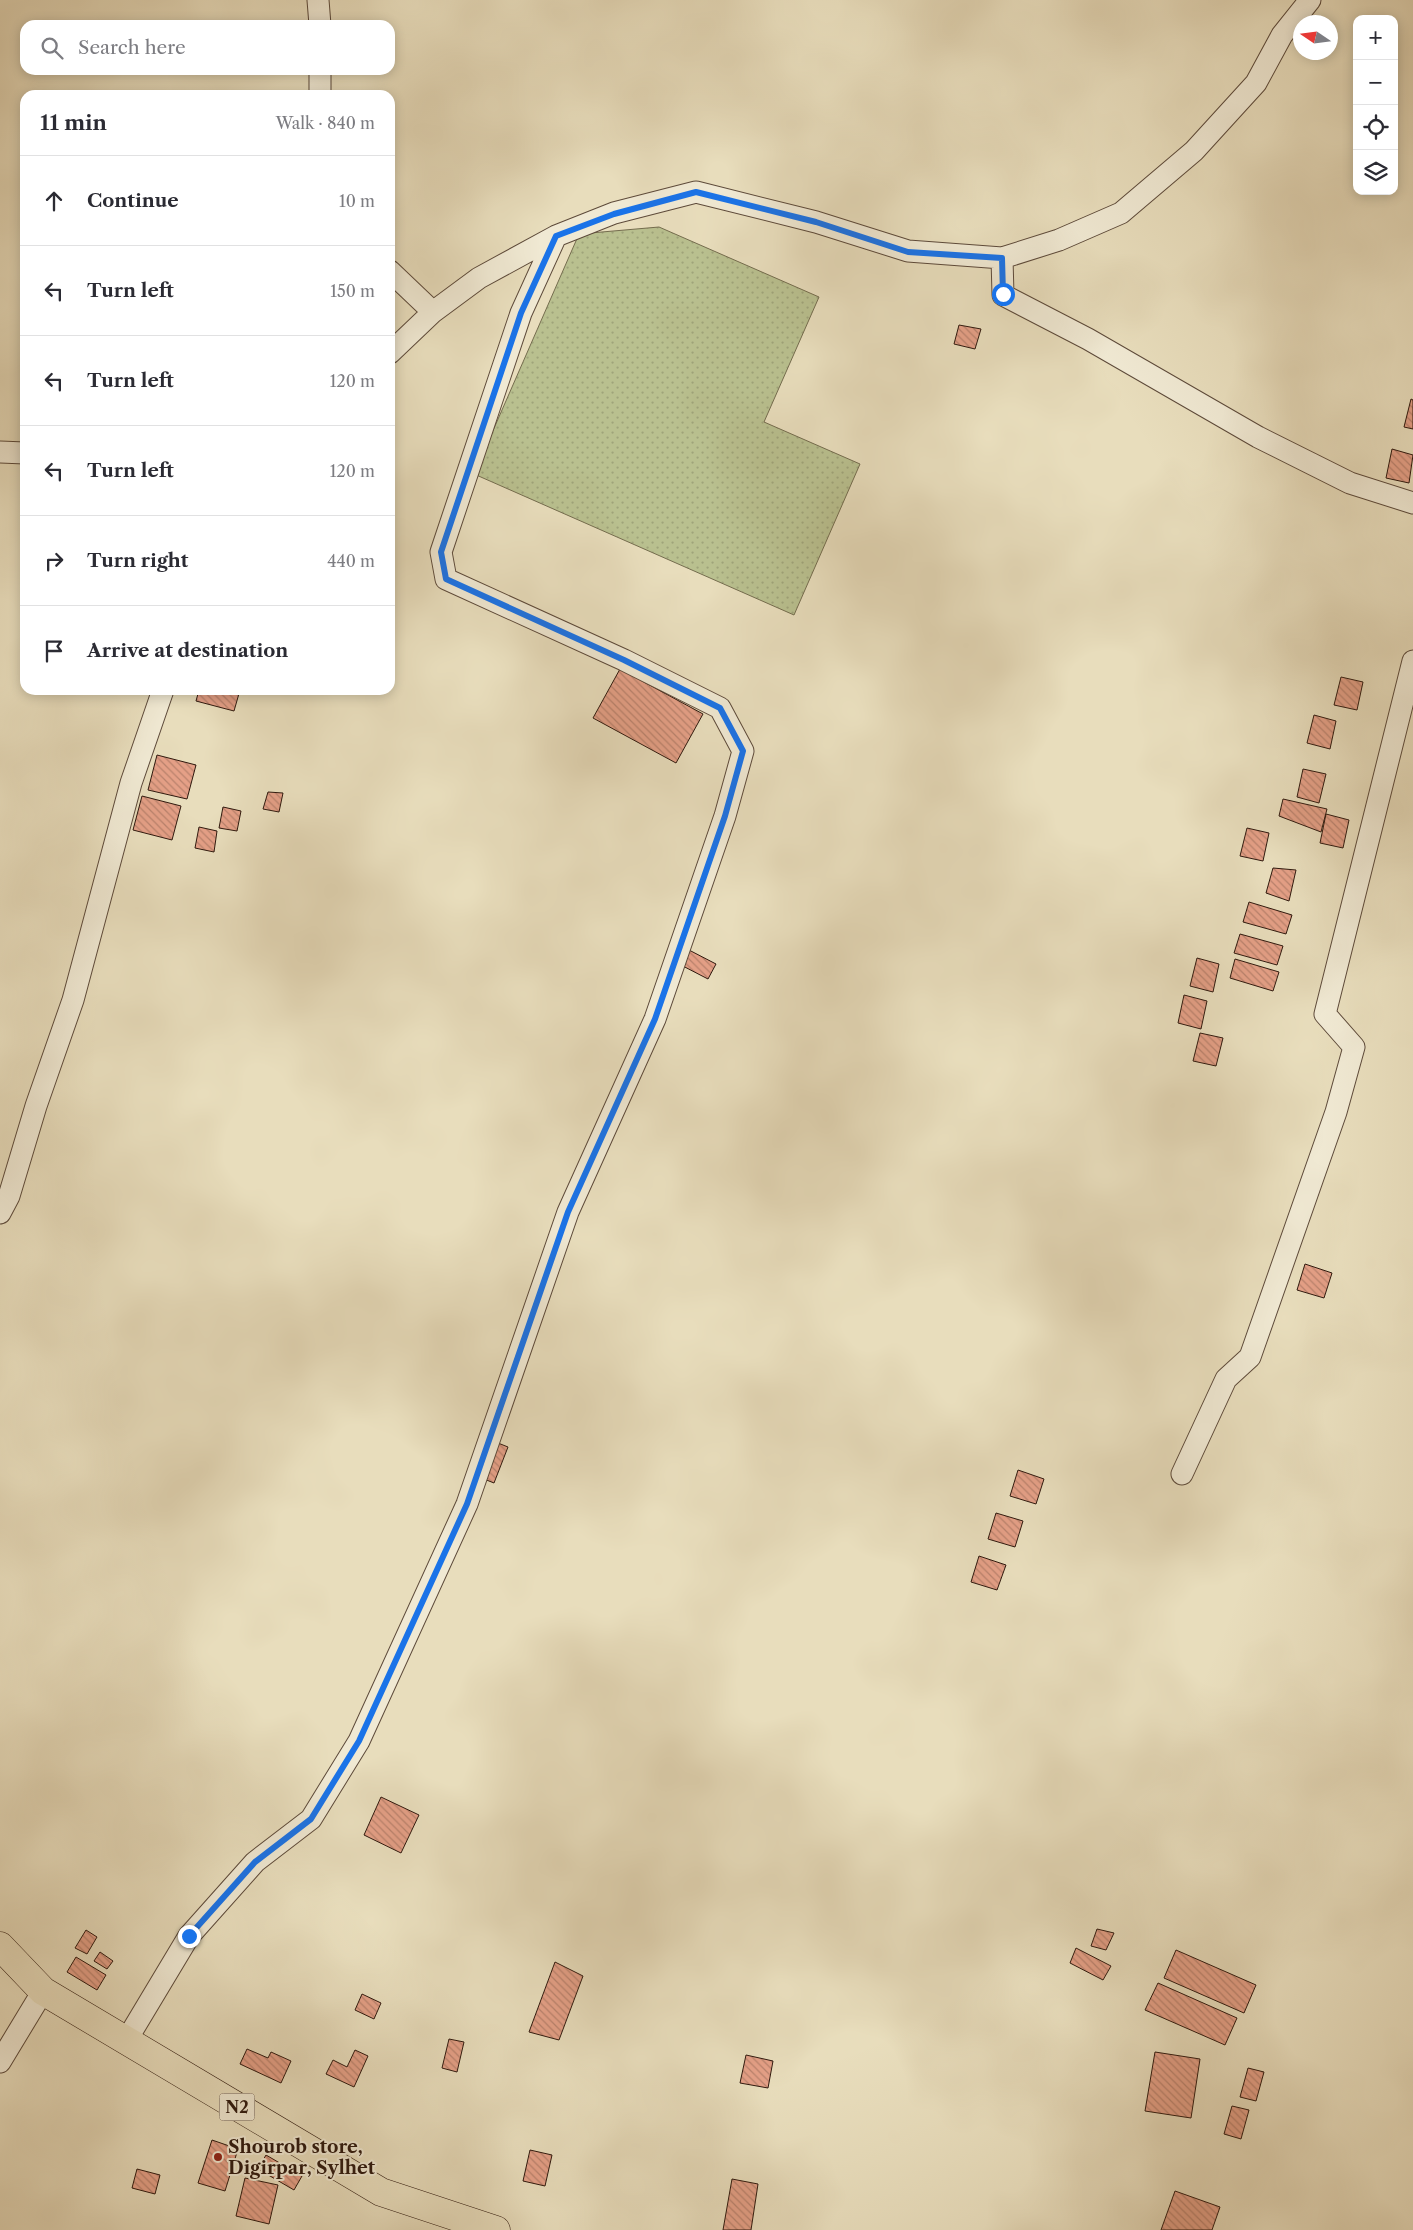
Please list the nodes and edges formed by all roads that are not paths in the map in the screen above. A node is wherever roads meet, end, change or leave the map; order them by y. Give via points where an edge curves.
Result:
1 (318, 0) edge
2 (1310, 0) edge
3 (320, 20) edge
4 (320, 75) edge
5 (320, 90) edge
6 (556, 236) junction
7 (1002, 258) junction
8 (395, 276) edge
9 (433, 312) junction
10 (395, 348) edge
11 (0, 452) edge
12 (20, 453) edge
13 (1413, 503) edge
14 (1413, 661) edge
15 (161, 695) edge
16 (0, 1213) edge
17 (1182, 1474) dead end
18 (0, 1946) edge
19 (42, 1991) junction
20 (126, 2041) junction
21 (0, 2062) edge
22 (496, 2230) edge

1 - 3 street
2 - 7 street via 1282,35 1256,83 1194,152 1121,213 1060,240
4 - 5 street
6 - 7 street via 614,214 696,192 816,222 908,252
6 - 9 street via 479,278
6 - 20 street via 521,313 441,552 446,579 720,708 743,751 725,816 655,1019 568,1212 467,1504 359,1741 311,1819 255,1862 189,1936
7 - 13 street via 1003,294 1258,437 1350,483
8 - 9 street
9 - 10 street
11 - 12 street
14 - 17 street via 1325,1014 1354,1047 1336,1112 1250,1357 1226,1378
15 - 16 street via 132,783 73,1000 9,1196
18 - 19 highway, N2
19 - 20 highway, N2
19 - 21 street
20 - 22 highway, N2 via 381,2192

